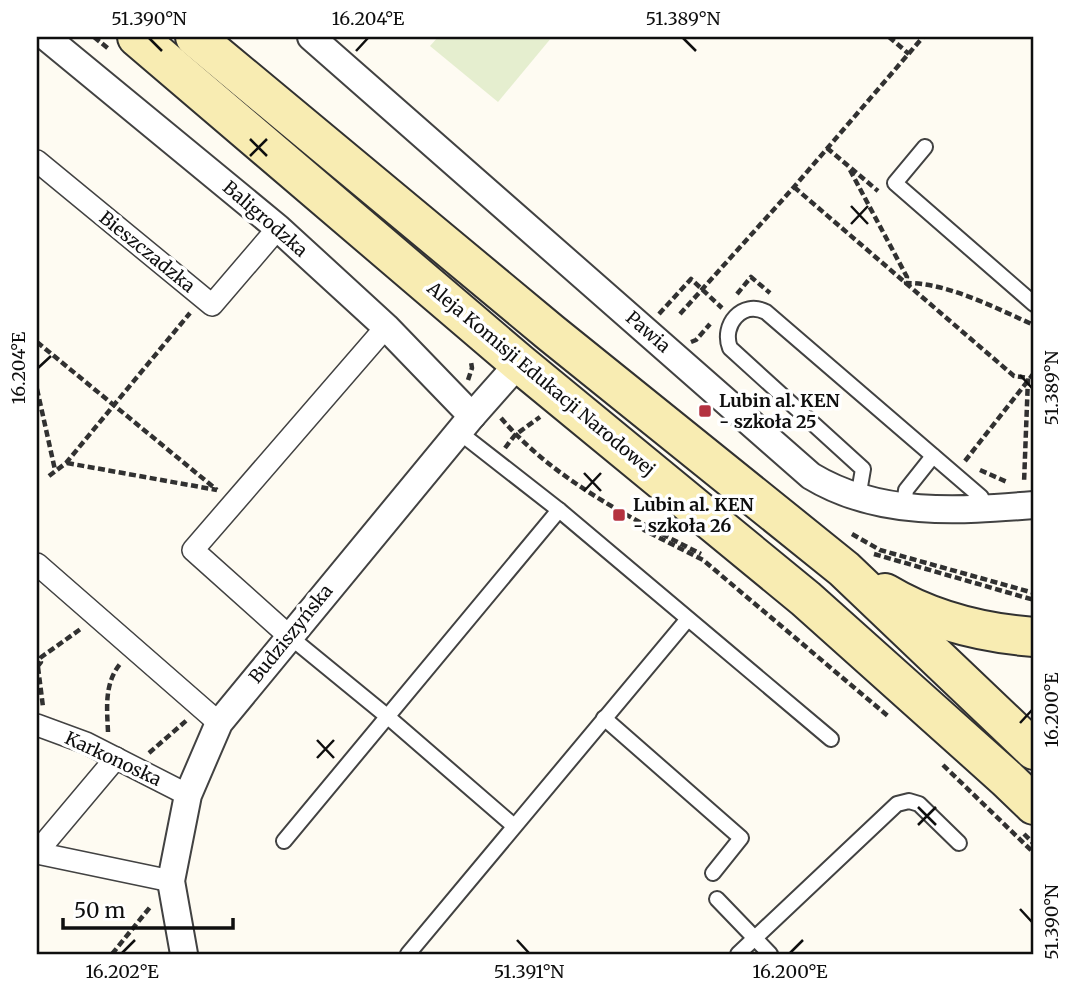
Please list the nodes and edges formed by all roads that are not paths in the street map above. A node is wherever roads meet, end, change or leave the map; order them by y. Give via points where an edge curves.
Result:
1 (46, 37) edge
2 (137, 37) edge
3 (195, 37) edge
4 (311, 37) edge
5 (925, 146) dead end
6 (37, 161) edge
7 (278, 228) junction
8 (1034, 304) edge
9 (386, 327) junction
10 (520, 363) junction
11 (466, 424) junction
12 (933, 456) junction
13 (1029, 496) edge
14 (858, 498) junction
15 (904, 507) junction
16 (985, 509) junction
17 (559, 510) junction
18 (844, 552) junction
19 (37, 564) edge
20 (687, 620) junction
21 (289, 636) junction
22 (1034, 636) edge
23 (210, 715) junction
24 (388, 717) junction
25 (604, 718) junction
26 (41, 727) edge
27 (831, 739) dead end
28 (1028, 757) edge
29 (118, 760) junction
30 (188, 795) junction
31 (1034, 805) edge
32 (514, 827) junction
33 (284, 841) dead end
34 (959, 843) dead end
35 (37, 853) edge
36 (713, 873) dead end
37 (171, 881) junction
38 (718, 899) dead end
39 (755, 938) junction
40 (184, 954) edge
41 (408, 954) edge
42 (738, 954) edge
43 (770, 954) edge

1 - 7 street, Baligrodzka
2 - 10 main road, Aleja Komisji Edukacji Narodowej
3 - 18 main road via 551,334
4 - 14 street, Pawia via 805,471
5 - 8 lane via 895,183
6 - 7 street, Bieszczadzka via 212,305
7 - 9 street, Baligrodzka
9 - 11 street, Baligrodzka
9 - 21 street via 225,497 193,550
10 - 11 street, Budziszyńska
10 - 28 main road, Aleja Komisji Edukacji Narodowej via 806,599
11 - 17 lane
11 - 21 street, Budziszyńska
12 - 14 lane via 766,312 742,311 728,328 730,348 863,469
12 - 15 lane via 906,490
12 - 16 lane via 981,497
13 - 16 street, Pawia
14 - 15 street, Pawia
15 - 16 street, Pawia
17 - 20 lane
17 - 24 lane
18 - 22 main road via 901,603 996,634
18 - 28 main road
19 - 23 street
20 - 25 lane
20 - 27 lane
21 - 23 street, Budziszyńska
21 - 24 lane
23 - 30 street, Budziszyńska
24 - 32 lane
24 - 33 lane
25 - 32 lane
25 - 36 lane via 741,838
26 - 29 street, Karkonoska
28 - 31 main road
29 - 30 street, Karkonoska
29 - 35 street
30 - 37 street, Budziszyńska
32 - 41 lane
34 - 39 lane via 919,804 897,804
35 - 37 street
37 - 40 street, Budziszyńska
38 - 39 lane
39 - 42 lane
39 - 43 lane

